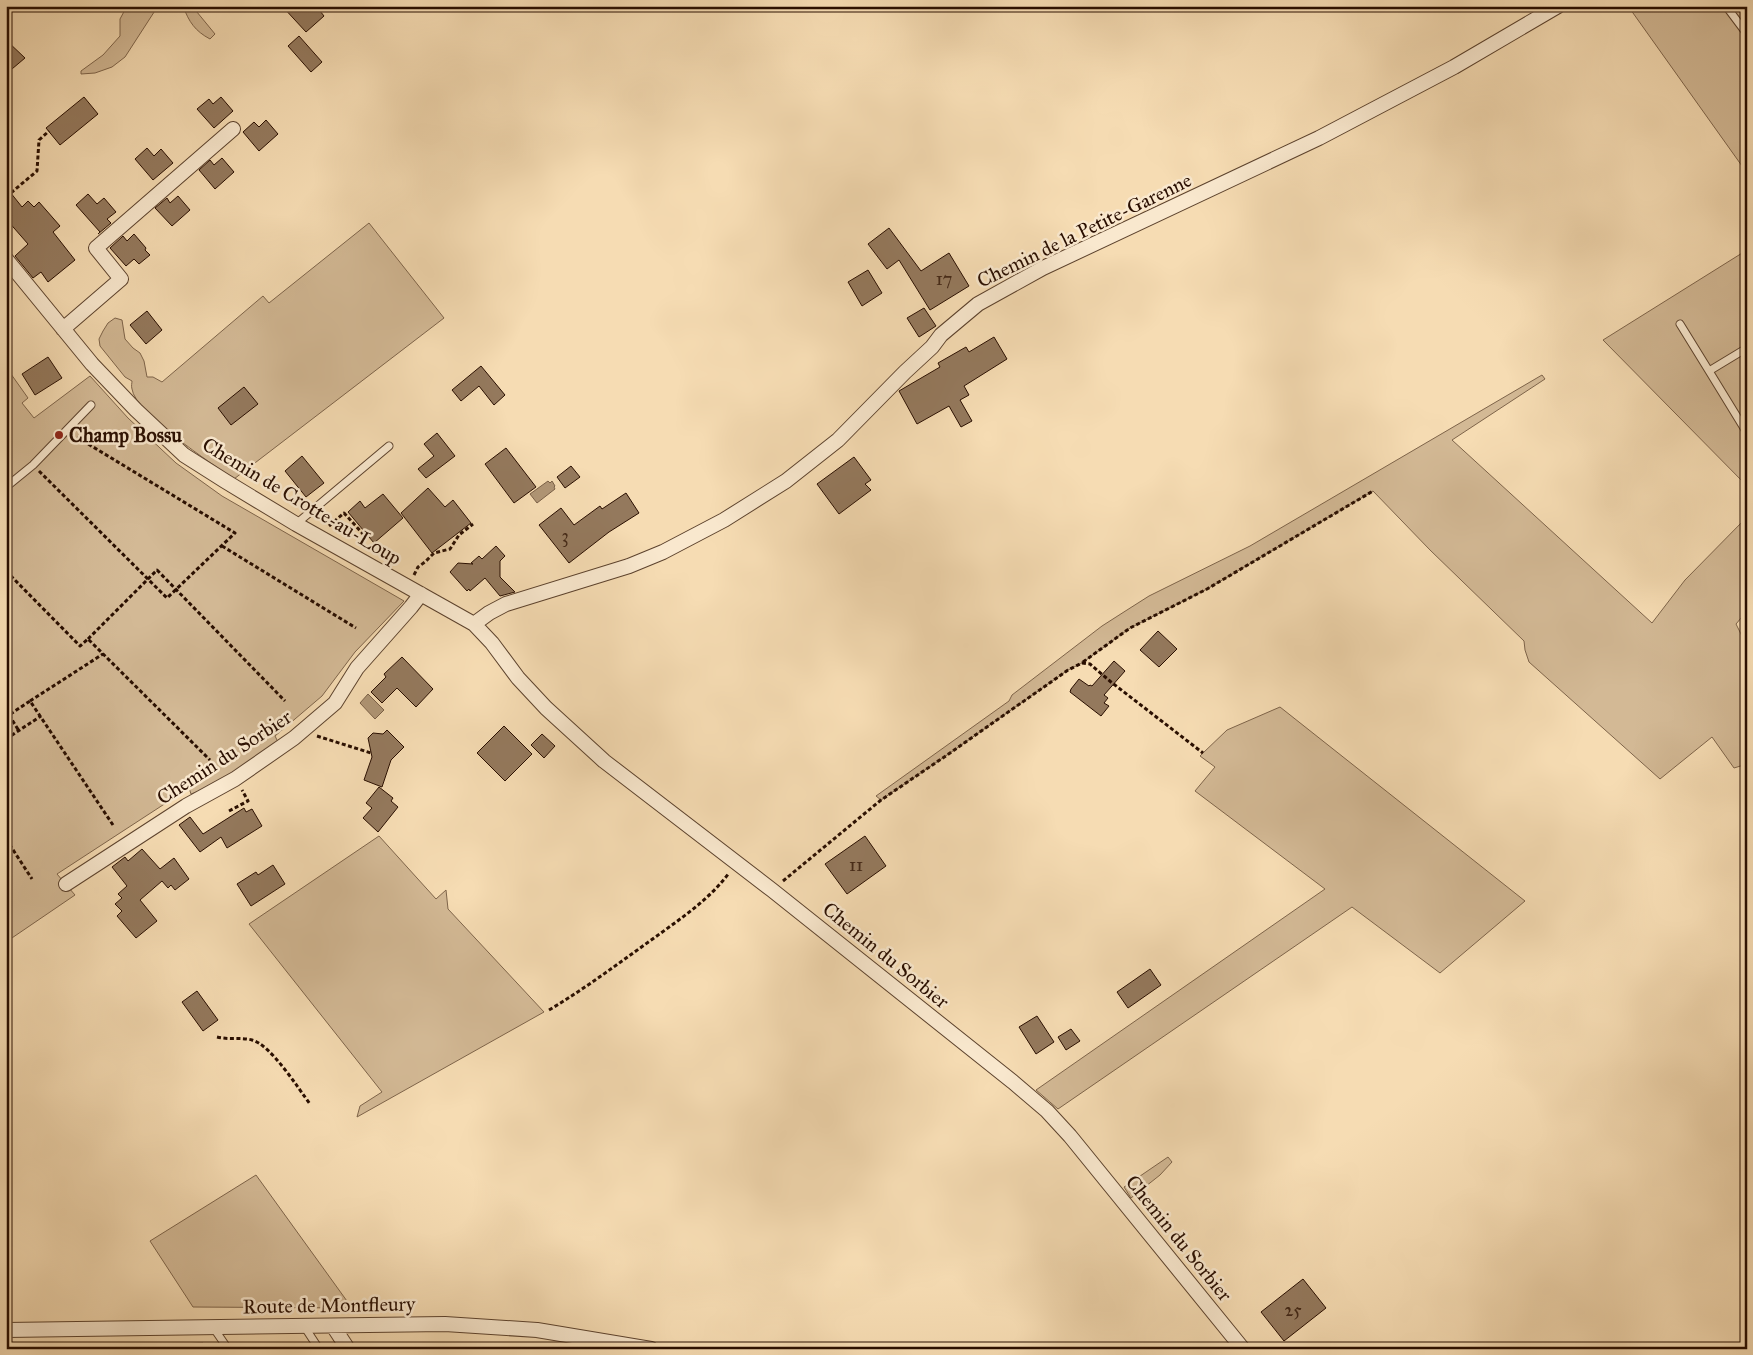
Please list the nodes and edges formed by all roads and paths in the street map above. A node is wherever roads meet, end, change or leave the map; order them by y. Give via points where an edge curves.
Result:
1 (1558, 6) edge
2 (1726, 6) edge
3 (1747, 34) edge
4 (233, 129) dead end
5 (49, 131) dead end
6 (6, 198) edge
7 (6, 259) edge
8 (1680, 324) dead end
9 (63, 329) junction
10 (1747, 348) edge
11 (1709, 371) junction
12 (91, 405) dead end
13 (66, 430) junction
14 (1747, 433) edge
15 (389, 446) dead end
16 (33, 465) junction
17 (6, 488) edge
18 (1373, 491) dead end
19 (296, 524) junction
20 (473, 524) dead end
21 (364, 535) dead end
22 (318, 536) junction
23 (222, 546) junction
24 (6, 572) edge
25 (148, 579) junction
26 (407, 586) junction
27 (176, 590) junction
28 (421, 594) junction
29 (474, 624) junction
30 (356, 628) dead end
31 (88, 639) junction
32 (103, 654) junction
33 (1082, 663) junction
34 (30, 701) junction
35 (285, 701) dead end
36 (6, 711) edge
37 (9, 715) junction
38 (41, 716) junction
39 (19, 730) junction
40 (302, 731) junction
41 (6, 739) edge
42 (371, 752) dead end
43 (1203, 753) dead end
44 (210, 760) dead end
45 (235, 779) junction
46 (229, 811) dead end
47 (113, 825) dead end
48 (6, 839) edge
49 (736, 862) junction
50 (32, 879) dead end
51 (66, 884) dead end
52 (772, 890) junction
53 (549, 1010) dead end
54 (217, 1037) dead end
55 (310, 1104) dead end
56 (304, 1326) junction
57 (333, 1326) junction
58 (212, 1327) junction
59 (6, 1330) edge
60 (228, 1349) edge
61 (319, 1349) edge
62 (348, 1349) edge
63 (652, 1349) edge
64 (1242, 1349) edge

1 - 29 street, Chemin de la Petite-Garenne via 1454,67 1319,138 1043,268 978,304 941,335 838,440 786,481 724,520 646,560 506,604
2 - 3 lane
4 - 9 street via 96,248 121,279
5 - 6 path via 39,140 37,171
7 - 9 street, Chemin de Crotte-au-Loup
8 - 11 lane
9 - 19 street, Chemin de Crotte-au-Loup via 136,410 184,455
10 - 11 lane
11 - 14 lane
12 - 13 lane
13 - 16 lane
13 - 23 path via 235,533
15 - 19 lane
16 - 17 lane
16 - 25 path
18 - 33 path via 1207,589 1130,628
19 - 22 street, Chemin de Crotte-au-Loup
20 - 26 path via 459,535 450,549 434,554 418,567
21 - 22 path via 344,513
22 - 26 street, Chemin de Crotte-au-Loup
23 - 27 path
23 - 30 path
24 - 31 path via 80,646
25 - 27 path via 167,598
25 - 27 path via 157,570
25 - 31 path
26 - 28 street, Chemin de Crotte-au-Loup
27 - 35 path
28 - 29 street, Chemin de Crotte-au-Loup
28 - 40 street, Chemin du Sorbier via 357,668 335,703
29 - 49 street, Chemin du Sorbier via 518,678 576,737
31 - 32 path
32 - 34 path
32 - 44 path
33 - 43 path via 1095,667
33 - 52 path via 881,800
34 - 37 path
34 - 38 path
36 - 37 path
37 - 39 path
38 - 39 path
38 - 47 path
39 - 41 path
40 - 42 path
40 - 45 street, Chemin du Sorbier
45 - 46 path via 248,800
45 - 51 street, Chemin du Sorbier via 186,806
48 - 50 path
49 - 52 street, Chemin du Sorbier
49 - 53 path via 719,886 698,904 584,989
52 - 64 street, Chemin du Sorbier via 1047,1111 1096,1166
54 - 55 path via 252,1039 264,1046
56 - 57 street, Route de Montfleury
56 - 58 street, Route de Montfleury
56 - 61 lane
57 - 62 street
57 - 63 street, Route de Montfleury via 436,1324 504,1327
58 - 59 street, Route de Montfleury
58 - 60 lane

